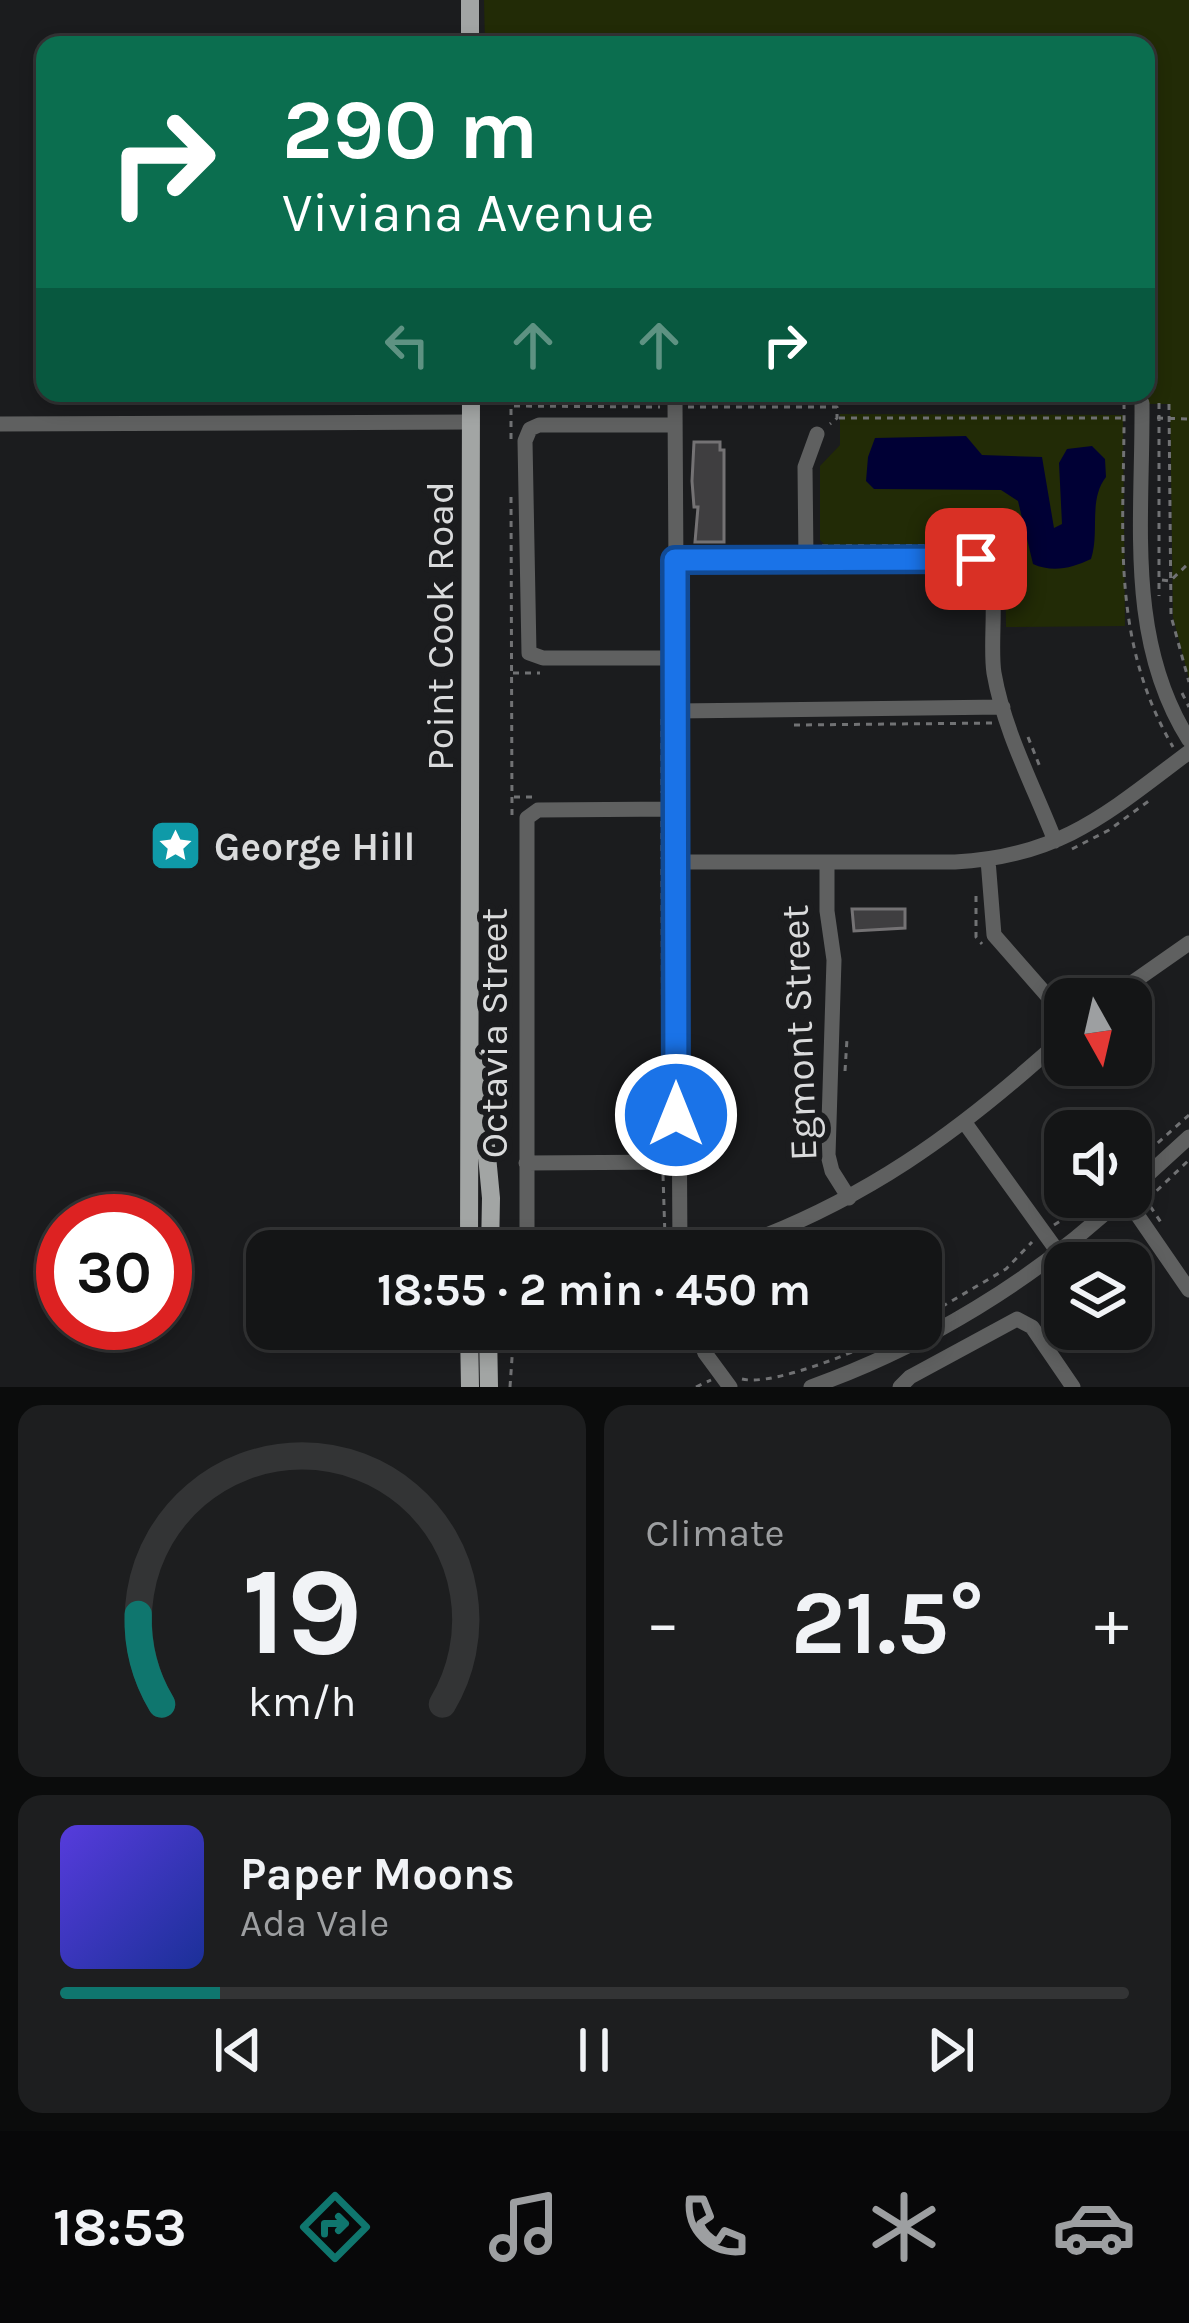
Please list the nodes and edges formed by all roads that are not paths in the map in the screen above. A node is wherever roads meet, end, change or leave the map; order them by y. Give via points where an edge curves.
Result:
1 (470, 0) edge
2 (470, 36) edge
3 (471, 402) edge
4 (1142, 411) road end
5 (471, 422) junction
6 (0, 424) edge
7 (817, 434) road end
8 (806, 553) junction
9 (675, 560) junction
10 (675, 658) junction
11 (669, 714) junction
12 (998, 715) junction
13 (1189, 740) edge
14 (1189, 752) edge
15 (669, 809) junction
16 (1055, 842) junction
17 (988, 860) junction
18 (676, 862) junction
19 (826, 862) junction
20 (1189, 943) edge
21 (1139, 978) edge
22 (1044, 992) edge
23 (471, 1003) junction
24 (1044, 1054) edge
25 (965, 1123) junction
26 (1189, 1137) edge
27 (526, 1163) junction
28 (670, 1163) junction
29 (1152, 1171) edge
30 (848, 1198) junction
31 (1099, 1218) edge
32 (1139, 1218) edge
33 (469, 1230) edge
34 (490, 1230) edge
35 (526, 1230) edge
36 (678, 1230) edge
37 (773, 1230) edge
38 (1051, 1242) edge
39 (1070, 1242) edge
40 (1044, 1261) edge
41 (1189, 1290) edge
42 (469, 1350) edge
43 (488, 1350) edge
44 (705, 1352) joint
45 (470, 1382) edge
46 (735, 1382) edge
47 (449, 1387) edge
48 (488, 1387) edge
49 (709, 1387) edge
50 (811, 1387) edge
51 (900, 1387) edge
52 (1072, 1387) edge

1 - 2 main road
3 - 5 main road, Point Cook Road
4 - 13 street via 1146,631 1159,682
5 - 6 street
5 - 23 main road, Point Cook Road
7 - 8 street via 805,467
8 - 9 street
8 - 12 street via 985,562
9 - 10 street
9 - 10 street via 669,413 527,432 526,645 538,658
10 - 11 street
11 - 12 street
11 - 15 street
12 - 16 street
14 - 16 street via 1114,811
15 - 18 street
15 - 27 street, Octavia Street via 529,815
16 - 17 street
17 - 19 street
17 - 22 street via 994,935
18 - 19 street
18 - 28 street
19 - 30 street, Egmont Street via 833,960 827,1155
20 - 21 street
23 - 33 main road, Point Cook Road
23 - 34 main road, Point Cook Road
24 - 25 street
25 - 30 street
25 - 38 street
26 - 29 street
27 - 28 street
27 - 35 street, Octavia Street
28 - 36 street
30 - 37 street
31 - 39 street
32 - 41 street
40 - 50 street via 940,1328
42 - 45 main road
43 - 48 main road
44 - 46 street
44 - 49 street
45 - 47 main road
51 - 52 street via 1017,1319 1032,1327

